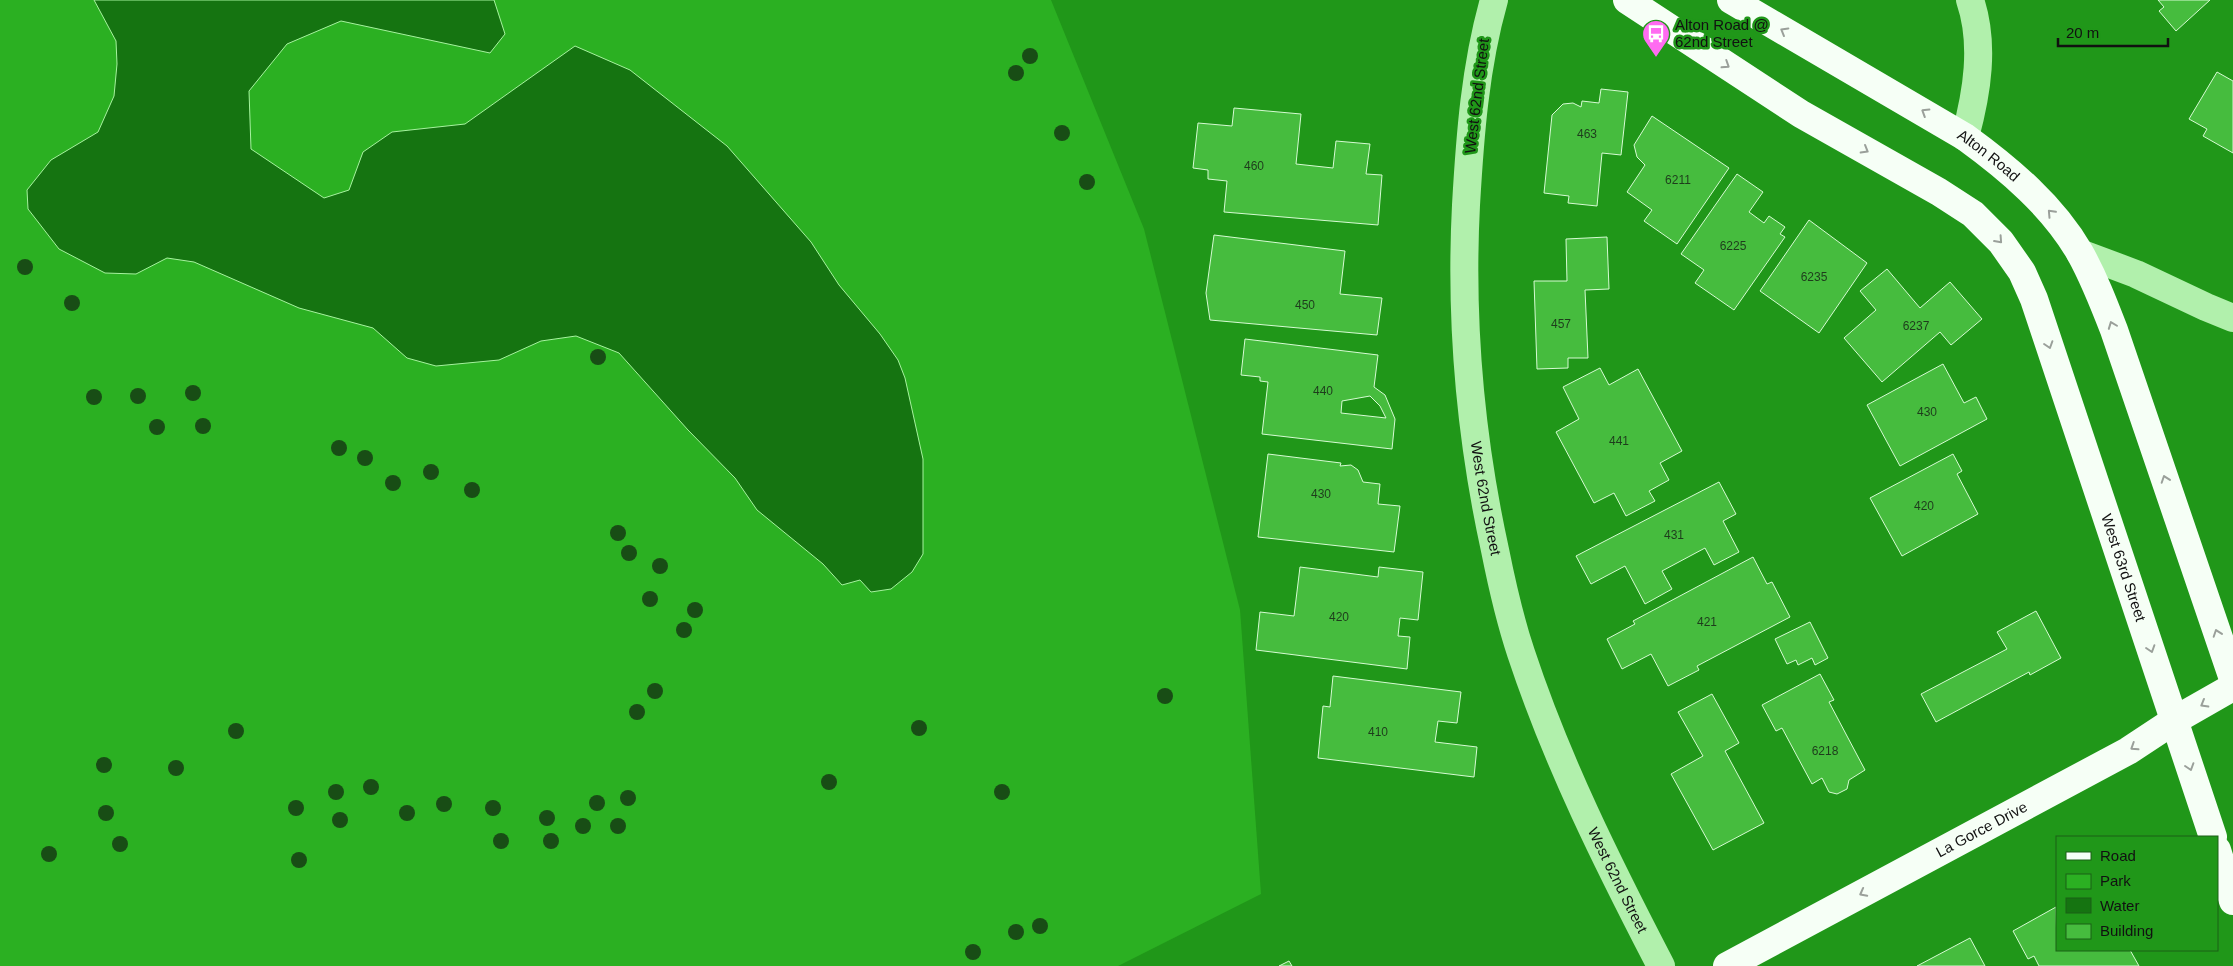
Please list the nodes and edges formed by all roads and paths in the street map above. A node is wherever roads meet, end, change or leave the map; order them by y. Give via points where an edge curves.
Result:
1 (1494, 0) edge
2 (1627, 0) edge
3 (1731, 0) edge
4 (1970, 0) edge
5 (1965, 137) junction
6 (2080, 252) junction
7 (2233, 318) edge
8 (2233, 679) edge
9 (2233, 687) edge
10 (2175, 720) junction
11 (2212, 836) edge
12 (2218, 853) edge
13 (2233, 901) edge
14 (1661, 966) edge
15 (1727, 966) edge

1 - 14 street, West 62nd Street via 1479,66 1470,138 1464,257 1468,384 1482,486 1503,588 1533,690 1557,752
2 -> 10 main road, West 63rd Street via 1802,114 1939,192 1973,214 2002,242 2022,272 2034,299
5 -> 3 main road, Alton Road
4 - 5 street via 1978,37 1978,58 1975,94
6 -> 5 main road, Alton Road via 2032,193 1999,162
6 - 7 street
8 -> 6 main road via 2114,330
9 -> 10 main road, La Gorce Drive
10 -> 11 main road, West 63rd Street
10 -> 15 main road, La Gorce Drive via 2112,760
12 - 13 main road

